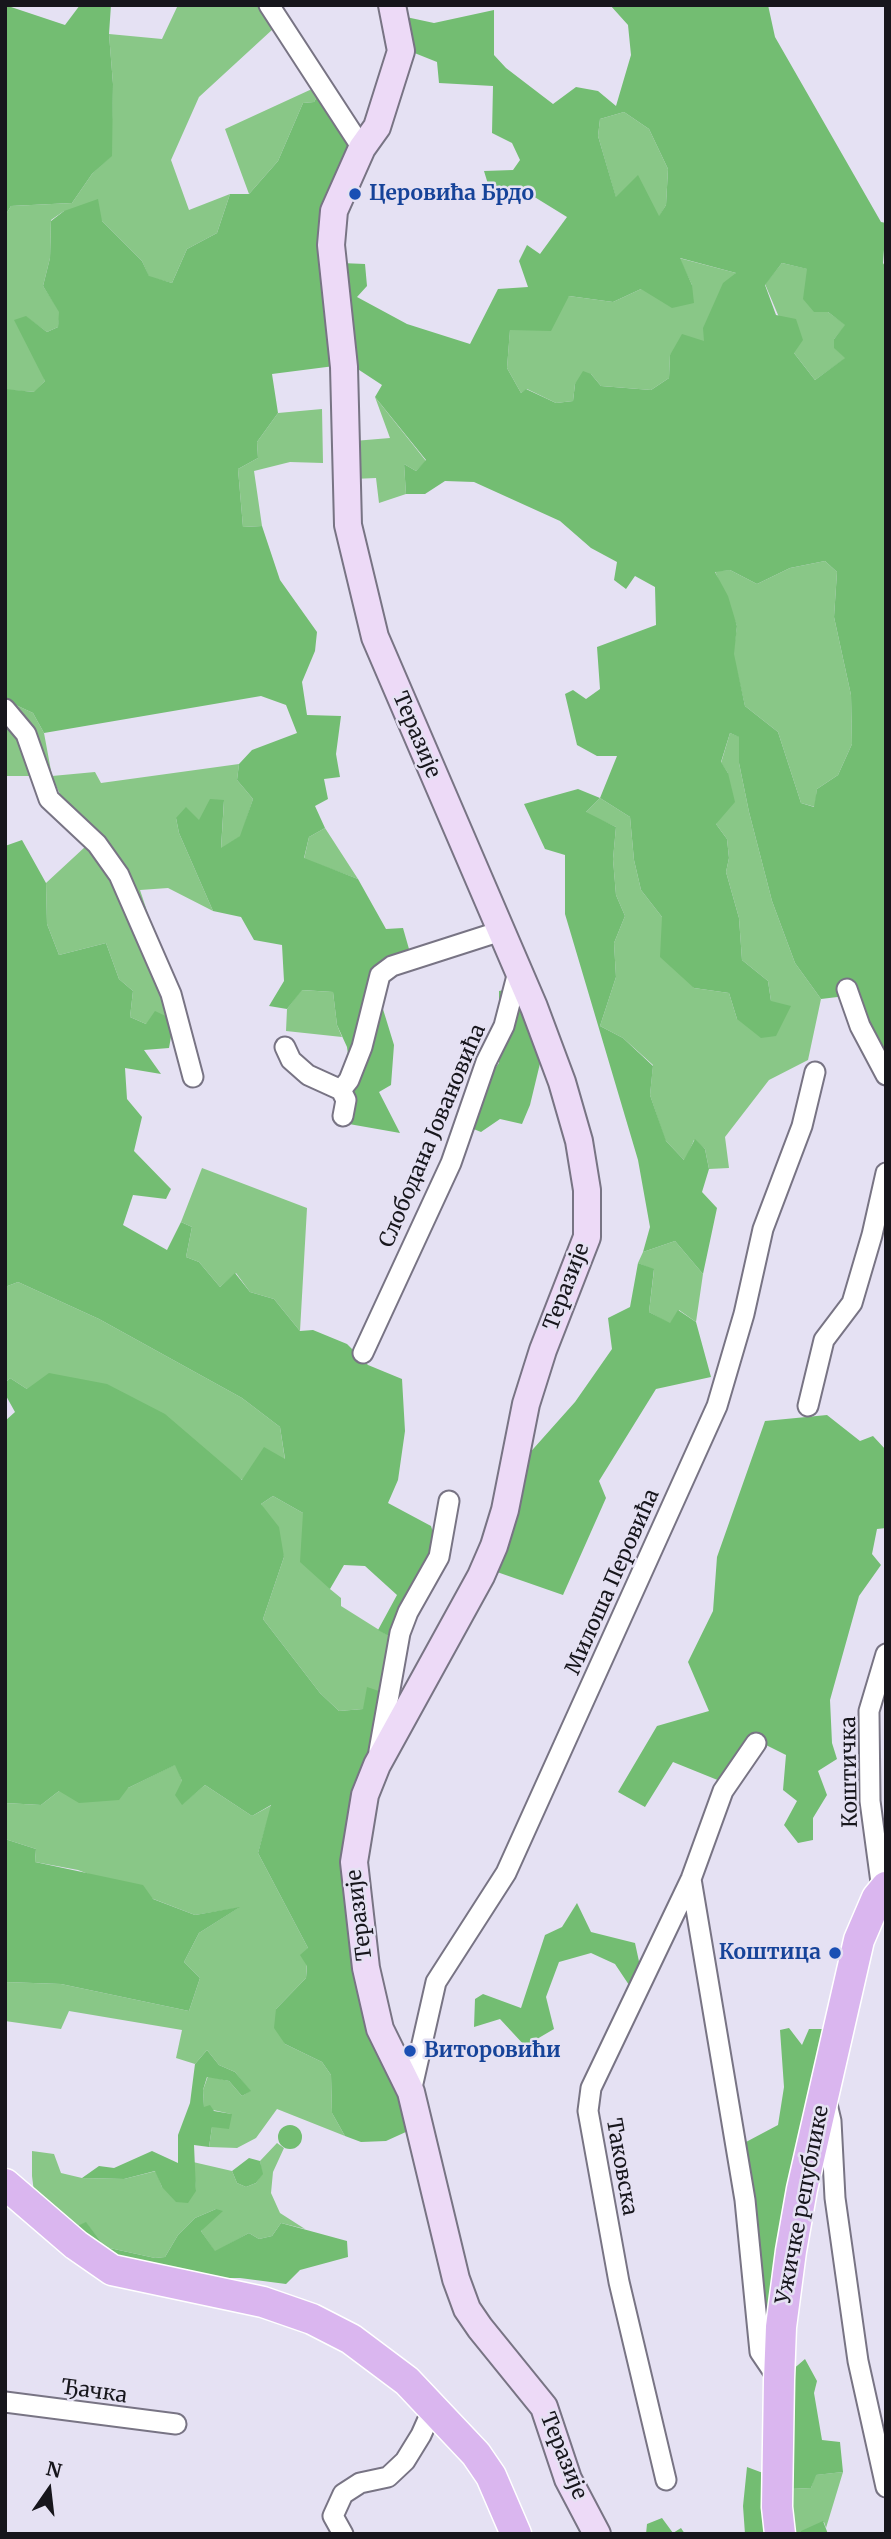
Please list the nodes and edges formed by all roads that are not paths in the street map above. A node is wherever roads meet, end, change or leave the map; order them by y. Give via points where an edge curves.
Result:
1 (269, 5) edge
2 (392, 5) edge
3 (362, 148) junction
4 (5, 709) edge
5 (500, 931) junction
6 (518, 972) junction
7 (847, 989) dead end
8 (285, 1047) dead end
9 (814, 1072) dead end
10 (886, 1075) edge
11 (193, 1077) dead end
12 (341, 1090) junction
13 (343, 1116) dead end
14 (886, 1173) edge
15 (363, 1353) dead end
16 (808, 1406) dead end
17 (449, 1501) dead end
18 (886, 1654) edge
19 (756, 1742) dead end
20 (377, 1765) junction
21 (691, 1879) junction
22 (884, 1889) edge
23 (411, 2092) junction
24 (823, 2098) junction
25 (5, 2185) edge
26 (779, 2380) junction
27 (5, 2402) edge
28 (433, 2408) junction
29 (176, 2424) dead end
30 (666, 2480) dead end
31 (886, 2487) edge
32 (343, 2534) edge
33 (516, 2534) edge
34 (597, 2534) edge
35 (780, 2534) edge

1 - 3 street
2 - 3 street, Теразије via 401,51 377,127
3 - 5 street, Теразије via 334,211 331,245 344,367 348,525 375,637
4 - 11 street via 26,734 49,799 105,853 119,875 171,994
5 - 6 street, Теразије
5 - 12 street via 392,966 380,975 362,1047
6 - 15 street, Слободана Јовановића via 504,1026 486,1062 451,1163
6 - 20 street, Теразије via 562,1082 579,1141 587,1190 587,1237 526,1404 494,1546
7 - 10 street
8 - 12 street via 291,1060 308,1075
9 - 23 street, Милоша Перовића via 802,1126 763,1229 717,1406 506,1873 436,1982
12 - 13 street via 346,1100
14 - 16 street via 852,1303 824,1340
17 - 20 street via 439,1557 400,1633
18 - 22 street, Коштичка via 869,1711 870,1801
19 - 21 street, Таковска via 723,1791
20 - 23 street, Теразије via 365,1795 354,1862 358,1914 380,2029
21 - 26 street, Таковска via 745,2200 760,2352
21 - 30 street, Таковска via 591,2088 589,2112 619,2282
22 - 24 main road, Ужичке републике via 859,1940
23 - 34 street, Теразије via 440,2219 467,2309 544,2407 568,2479
24 - 26 main road, Ужичке републике via 791,2251
24 - 31 street via 830,2110 835,2198 858,2361
25 - 28 main road via 102,2264 125,2274 237,2295 313,2319 390,2367
26 - 35 main road, Ужичке републике
27 - 29 street, Ђачка
28 - 32 street via 421,2435 388,2477 359,2483 343,2494 333,2516
28 - 33 main road via 484,2463

